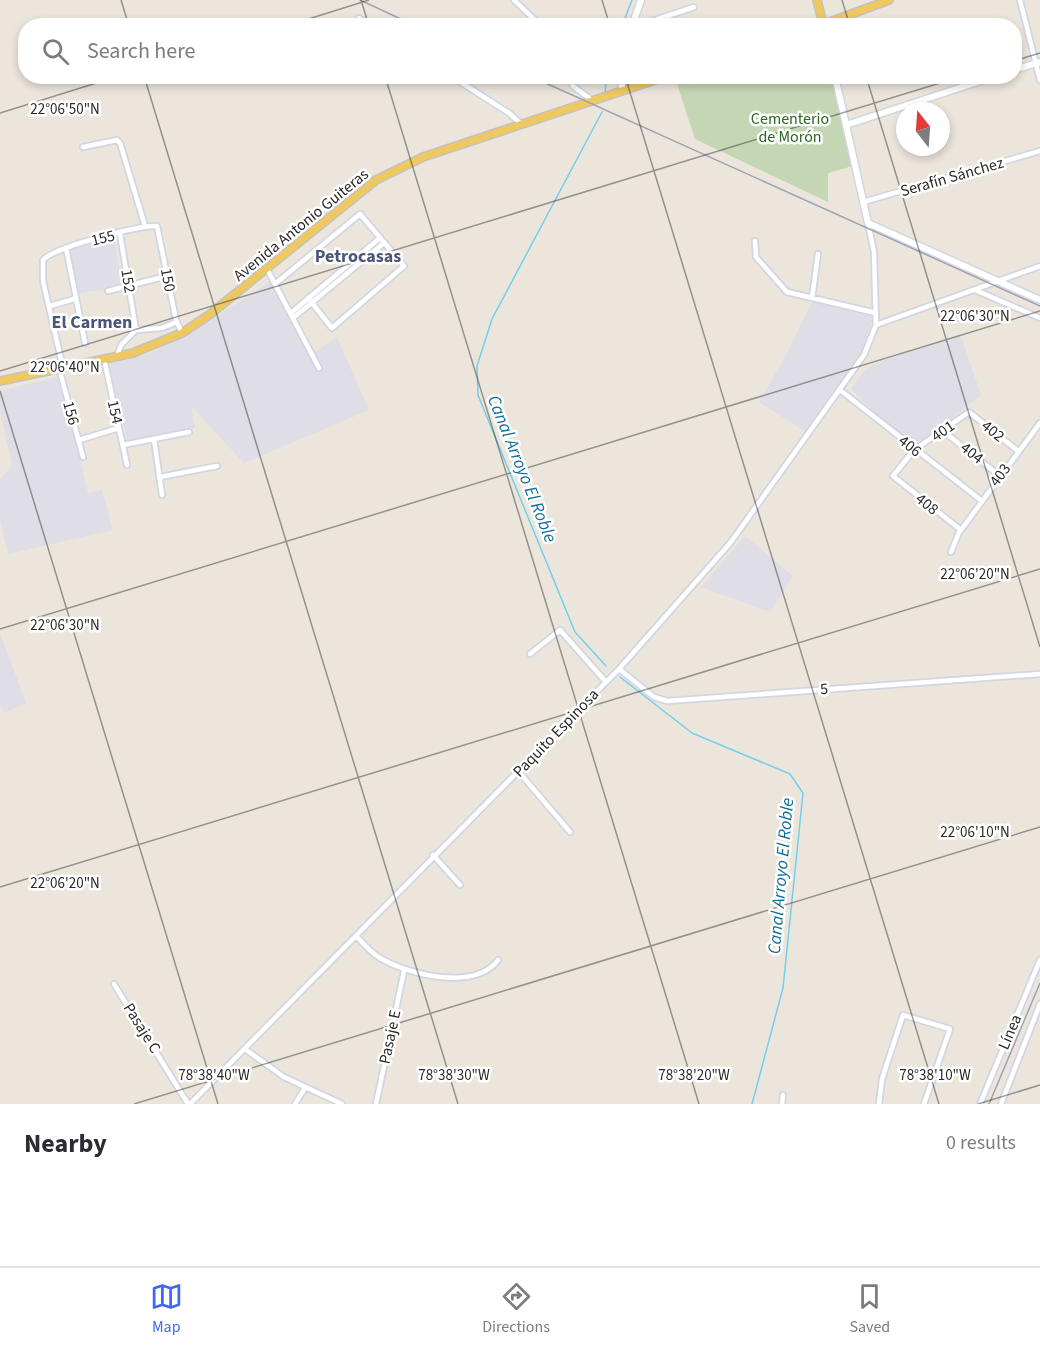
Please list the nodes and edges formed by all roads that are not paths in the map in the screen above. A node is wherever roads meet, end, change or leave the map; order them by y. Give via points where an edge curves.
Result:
1 (514, 0) edge
2 (641, 0) edge
3 (817, 0) edge
4 (889, 0) edge
5 (1020, 0) edge
6 (694, 7) dead end
7 (533, 18) edge
8 (636, 18) edge
9 (657, 18) edge
10 (821, 18) edge
11 (841, 18) edge
12 (1038, 63) edge
13 (1022, 68) edge
14 (1040, 80) edge
15 (464, 84) edge
16 (572, 84) edge
17 (621, 84) edge
18 (643, 84) edge
19 (837, 84) edge
20 (972, 84) edge
21 (622, 91) junction
22 (593, 101) junction
23 (521, 124) junction
24 (846, 125) junction
25 (83, 147) dead end
26 (1040, 151) edge
27 (863, 202) junction
28 (868, 223) junction
29 (145, 226) junction
30 (158, 226) joint
31 (120, 234) junction
32 (380, 238) junction
33 (755, 241) dead end
34 (384, 243) junction
35 (66, 248) junction
36 (49, 253) joint
37 (818, 254) dead end
38 (1040, 266) edge
39 (267, 269) junction
40 (167, 276) junction
41 (998, 281) junction
42 (275, 284) junction
43 (128, 285) junction
44 (975, 290) junction
45 (108, 291) dead end
46 (308, 298) junction
47 (812, 298) junction
48 (74, 299) junction
49 (1040, 300) edge
50 (312, 303) junction
51 (50, 306) junction
52 (876, 313) junction
53 (292, 316) junction
54 (1040, 318) edge
55 (177, 322) junction
56 (876, 325) junction
57 (136, 330) junction
58 (182, 333) junction
59 (85, 343) dead end
60 (117, 357) junction
61 (104, 359) junction
62 (61, 368) junction
63 (319, 368) dead end
64 (0, 381) edge
65 (840, 390) junction
66 (969, 412) joint
67 (1040, 423) edge
68 (119, 428) junction
69 (943, 431) junction
70 (189, 432) dead end
71 (154, 439) junction
72 (79, 440) junction
73 (123, 445) junction
74 (914, 450) junction
75 (1018, 451) junction
76 (83, 457) dead end
77 (127, 465) dead end
78 (217, 466) dead end
79 (893, 476) joint
80 (1000, 476) junction
81 (160, 477) junction
82 (162, 495) dead end
83 (982, 501) junction
84 (961, 530) junction
85 (951, 552) dead end
86 (530, 654) dead end
87 (619, 669) junction
88 (1040, 674) edge
89 (606, 682) junction
90 (519, 772) junction
91 (570, 832) dead end
92 (433, 855) junction
93 (460, 885) dead end
94 (356, 936) junction
95 (498, 960) dead end
96 (1040, 960) edge
97 (404, 971) junction
98 (114, 984) dead end
99 (1040, 1004) edge
100 (245, 1049) junction
101 (306, 1088) junction
102 (783, 1095) dead end
103 (189, 1104) edge
104 (295, 1104) edge
105 (342, 1104) edge
106 (376, 1104) edge
107 (782, 1104) edge
108 (879, 1104) edge
109 (924, 1104) edge
110 (980, 1104) edge
111 (1001, 1104) edge

1 - 7 street
2 - 8 main road
3 - 10 main road
4 - 11 main road
5 - 12 street
6 - 9 street
12 - 13 main road
12 - 14 street
15 - 23 street
16 - 22 street
17 - 21 main road
18 - 21 main road, Avenida Antonio Guiteras
19 - 24 main road
20 - 24 main road
21 - 22 main road, Avenida Antonio Guiteras
22 - 23 main road, Avenida Antonio Guiteras
23 - 39 main road, Avenida Antonio Guiteras via 423,157 376,180
24 - 27 main road
25 - 29 street via 117,140 120,143
26 - 27 street, Serafín Sánchez
27 - 28 main road
28 - 41 main road
28 - 52 street via 874,252
29 - 30 street, 155
29 - 31 street, 155
30 - 40 street, 150
31 - 35 street, 155
31 - 43 street, 152
32 - 34 street
32 - 42 street via 360,214
32 - 46 street
33 - 47 street via 756,257 787,292
34 - 50 street
34 - 50 street via 404,266 332,328
35 - 36 street, 155
35 - 48 street
36 - 51 street, 156 via 41,266
37 - 47 street
38 - 41 street
39 - 42 street
39 - 58 main road, Avenida Antonio Guiteras
40 - 43 street
40 - 55 street, 150
41 - 44 street
41 - 49 main road
42 - 53 street
43 - 45 street
43 - 57 street, 152
44 - 54 street
44 - 56 street
46 - 50 street
46 - 53 street
47 - 52 street
48 - 51 street
48 - 59 street
50 - 53 street
51 - 62 street, 156
52 - 56 street
53 - 63 street
55 - 57 street via 162,328
55 - 58 street, 150
56 - 65 street, Paquito Espinosa via 864,355
57 - 60 street via 121,345
58 - 60 main road, Avenida Antonio Guiteras
60 - 61 main road, Avenida Antonio Guiteras
61 - 62 main road, Avenida Antonio Guiteras
61 - 68 street, 154
62 - 64 main road, Avenida Antonio Guiteras
62 - 72 street, 156
65 - 74 street, 406
65 - 87 street, Paquito Espinosa via 731,543
66 - 69 street, 401
66 - 75 street, 402
67 - 75 street, 403
68 - 72 street
68 - 73 street, 154
69 - 74 street, 401
69 - 80 street, 404
70 - 71 street
71 - 73 street
71 - 81 street
72 - 76 street, 156
73 - 77 street, 154
74 - 79 street, 401
74 - 83 street, 406
75 - 80 street, 403
78 - 81 street
79 - 84 street, 408
80 - 83 street, 403
81 - 82 street
83 - 84 street, 403
84 - 85 street, 403
86 - 89 street via 560,630
87 - 88 street, 5 via 654,698 667,701
87 - 89 street, Paquito Espinosa
89 - 90 street, Paquito Espinosa
90 - 91 street
90 - 92 street, Paquito Espinosa
92 - 93 street
92 - 94 street, Paquito Espinosa
94 - 97 street via 377,957
94 - 100 street, Paquito Espinosa
95 - 97 street via 486,972 470,978
96 - 110 street, Línea
97 - 106 street, Pasaje E
98 - 103 street, Pasaje C
99 - 111 street, Línea
100 - 101 street
100 - 103 street, Paquito Espinosa
101 - 104 street
101 - 105 street
102 - 107 street
108 - 109 street via 882,1079 903,1015 950,1029

